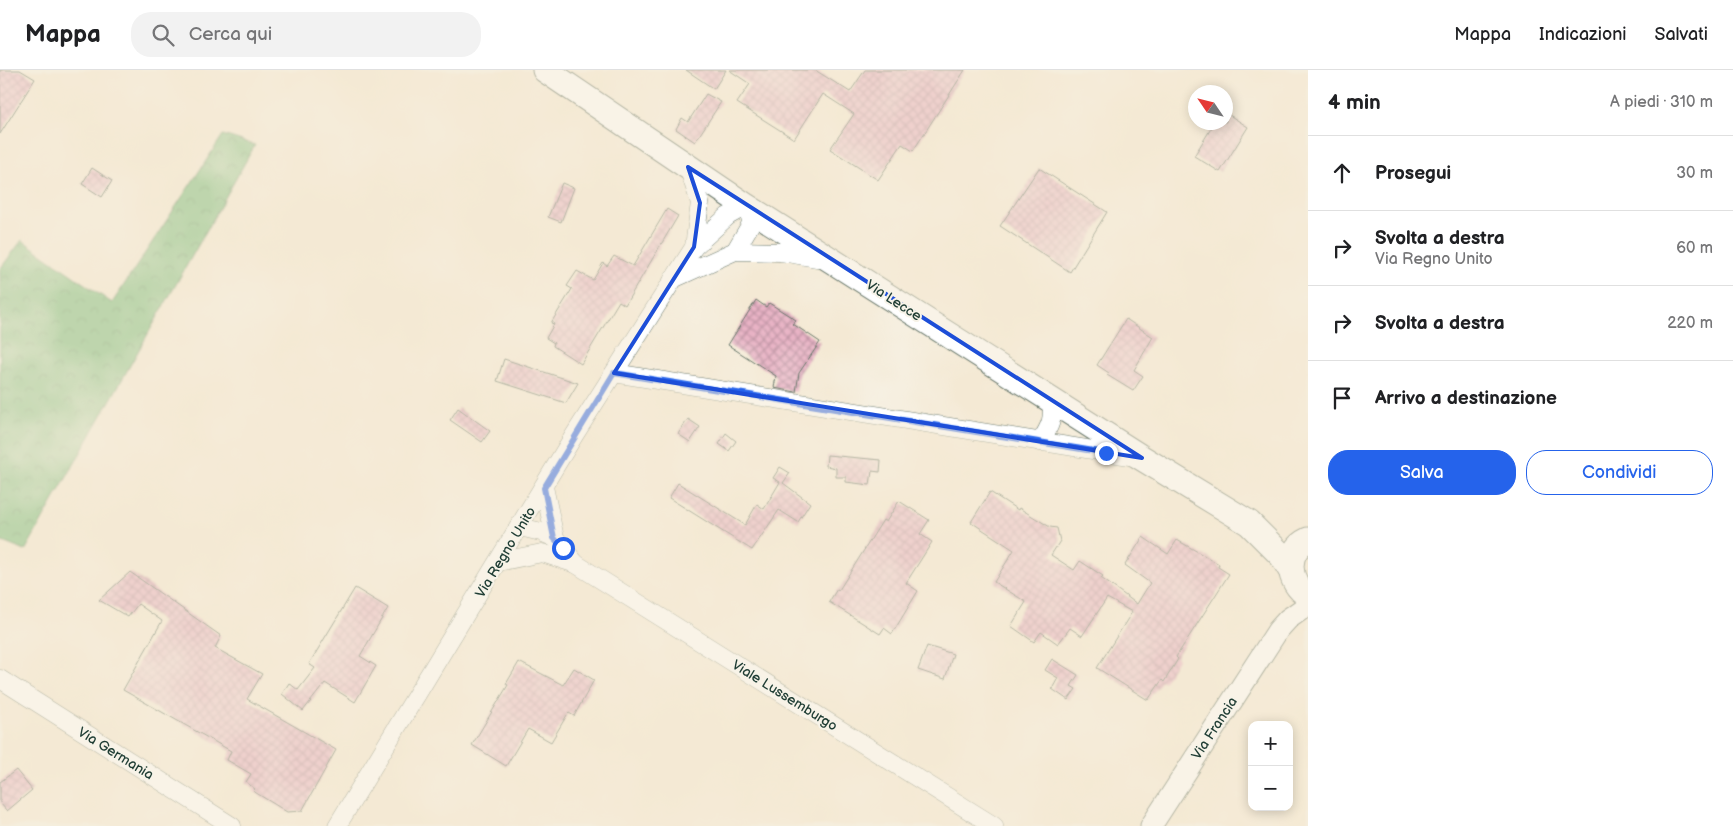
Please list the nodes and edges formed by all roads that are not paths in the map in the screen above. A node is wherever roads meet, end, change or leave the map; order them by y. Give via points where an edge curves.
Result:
1 (545, 70) edge
2 (688, 167) junction
3 (746, 206) junction
4 (694, 247) junction
5 (735, 251) junction
6 (833, 261) junction
7 (673, 279) junction
8 (614, 373) junction
9 (1050, 400) junction
10 (1040, 442) junction
11 (1142, 458) junction
12 (544, 488) junction
13 (1249, 523) junction
14 (520, 527) junction
15 (554, 538) junction
16 (1308, 538) edge
17 (542, 553) junction
18 (498, 562) junction
19 (576, 564) junction
20 (1297, 581) edge
21 (1308, 605) edge
22 (1278, 630) junction
23 (0, 679) edge
24 (339, 825) edge
25 (232, 826) edge
26 (994, 826) edge
27 (1151, 826) edge

1 - 2 main road, Via Lecce
2 - 3 main road, Via Lecce
2 - 4 street via 700,202
3 - 4 street via 728,216
3 - 5 street via 752,222
3 - 6 main road, Via Lecce
4 - 7 street, Via Regno Unito
5 - 6 street via 781,252
5 - 7 street
6 - 9 main road, Via Lecce
7 - 8 street, Via Regno Unito
8 - 10 street
8 - 12 street, Via Regno Unito
9 - 10 street via 1054,412 1051,425
9 - 11 main road, Via Lecce
10 - 11 street
11 - 13 main road, Via Lecce
12 - 14 street, Via Regno Unito
12 - 15 street
13 - 16 main road, Via Lecce
13 - 20 main road, Via Lecce via 1282,556
14 - 15 street
14 - 17 street
14 - 18 street, Via Regno Unito
15 - 19 street
16 - 20 main road via 1291,559
17 - 18 street
17 - 19 street
18 - 24 street, Via Regno Unito
19 - 26 street, Viale Lussemburgo
20 - 22 street
21 - 22 street
22 - 27 street, Via Francia
23 - 25 street, Via Germania

